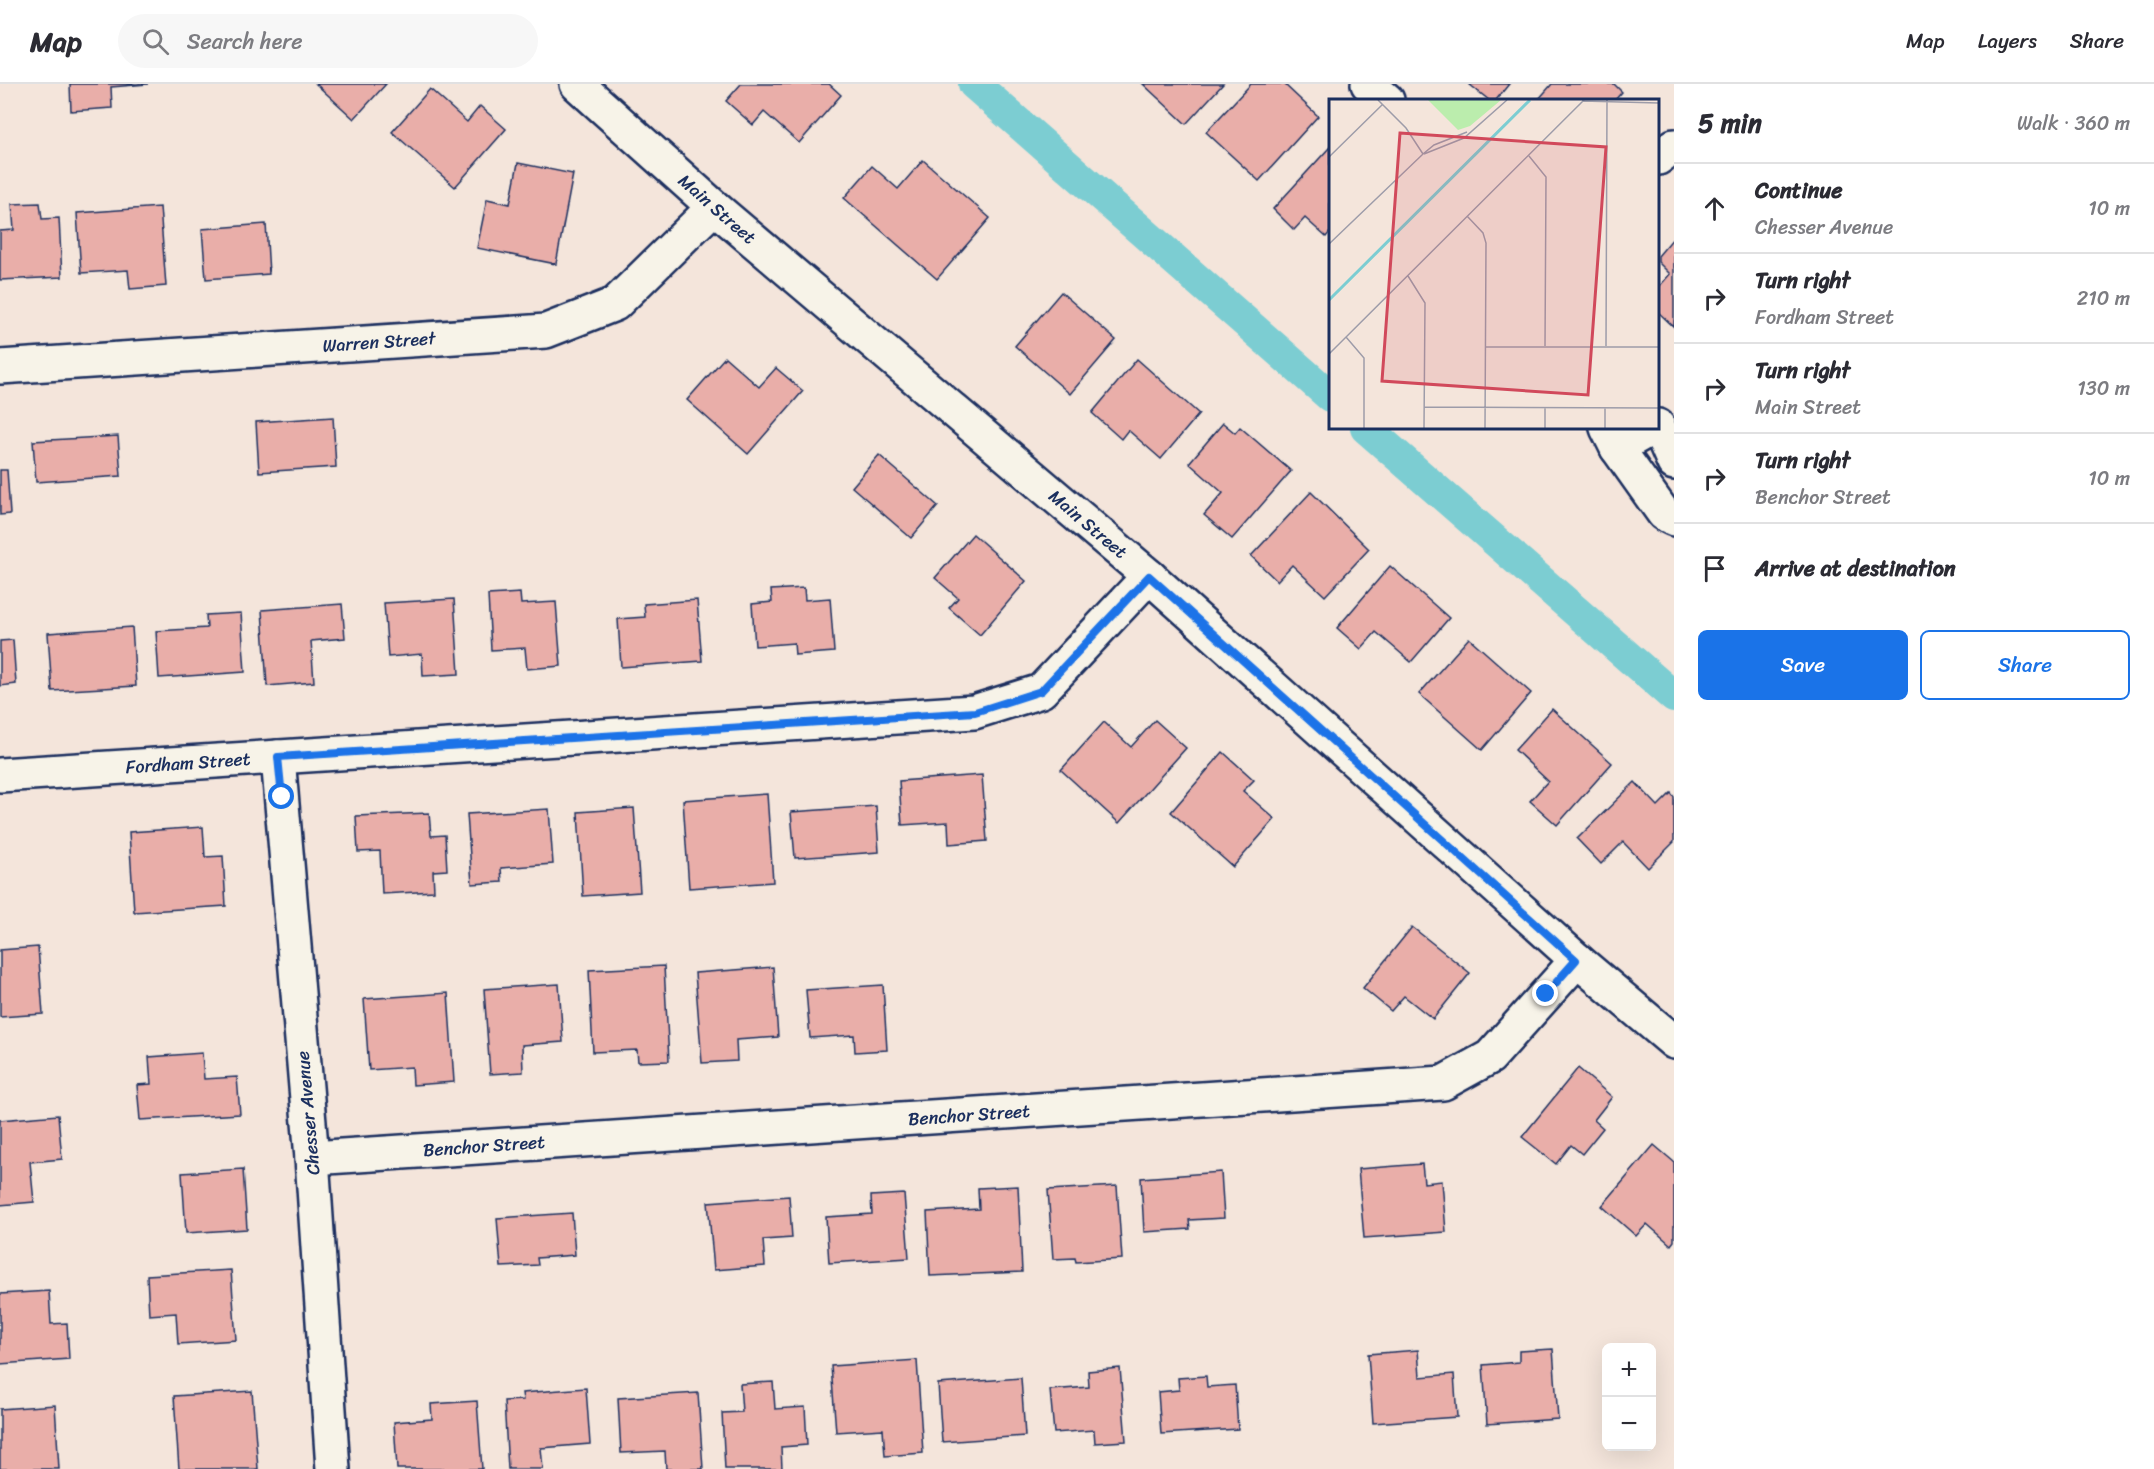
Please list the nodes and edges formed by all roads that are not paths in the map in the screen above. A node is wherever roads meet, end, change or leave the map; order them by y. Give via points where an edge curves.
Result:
1 (577, 84) edge
2 (1368, 84) edge
3 (1386, 99) edge
4 (1674, 146) edge
5 (1659, 157) edge
6 (714, 207) junction
7 (0, 367) edge
8 (1659, 428) edge
9 (1648, 429) edge
10 (1612, 438) edge
11 (1674, 463) edge
12 (1674, 519) edge
13 (1149, 576) junction
14 (278, 757) junction
15 (0, 775) edge
16 (1576, 960) junction
17 (1674, 1042) edge
18 (312, 1158) junction
19 (333, 1469) edge

1 - 6 street, Main Street
2 - 3 street
4 - 5 street
6 - 7 street, Warren Street via 615,303 546,331
6 - 13 street, Main Street
8 - 11 street
9 - 10 street
10 - 12 street via 1664,514
13 - 14 street, Fordham Street via 1041,691 975,712
13 - 16 street, Main Street
14 - 15 street, Fordham Street
14 - 18 street, Chesser Avenue
16 - 17 street, Main Street
16 - 18 street, Benchor Street via 1490,1057 1443,1083
18 - 19 street, Chesser Avenue

